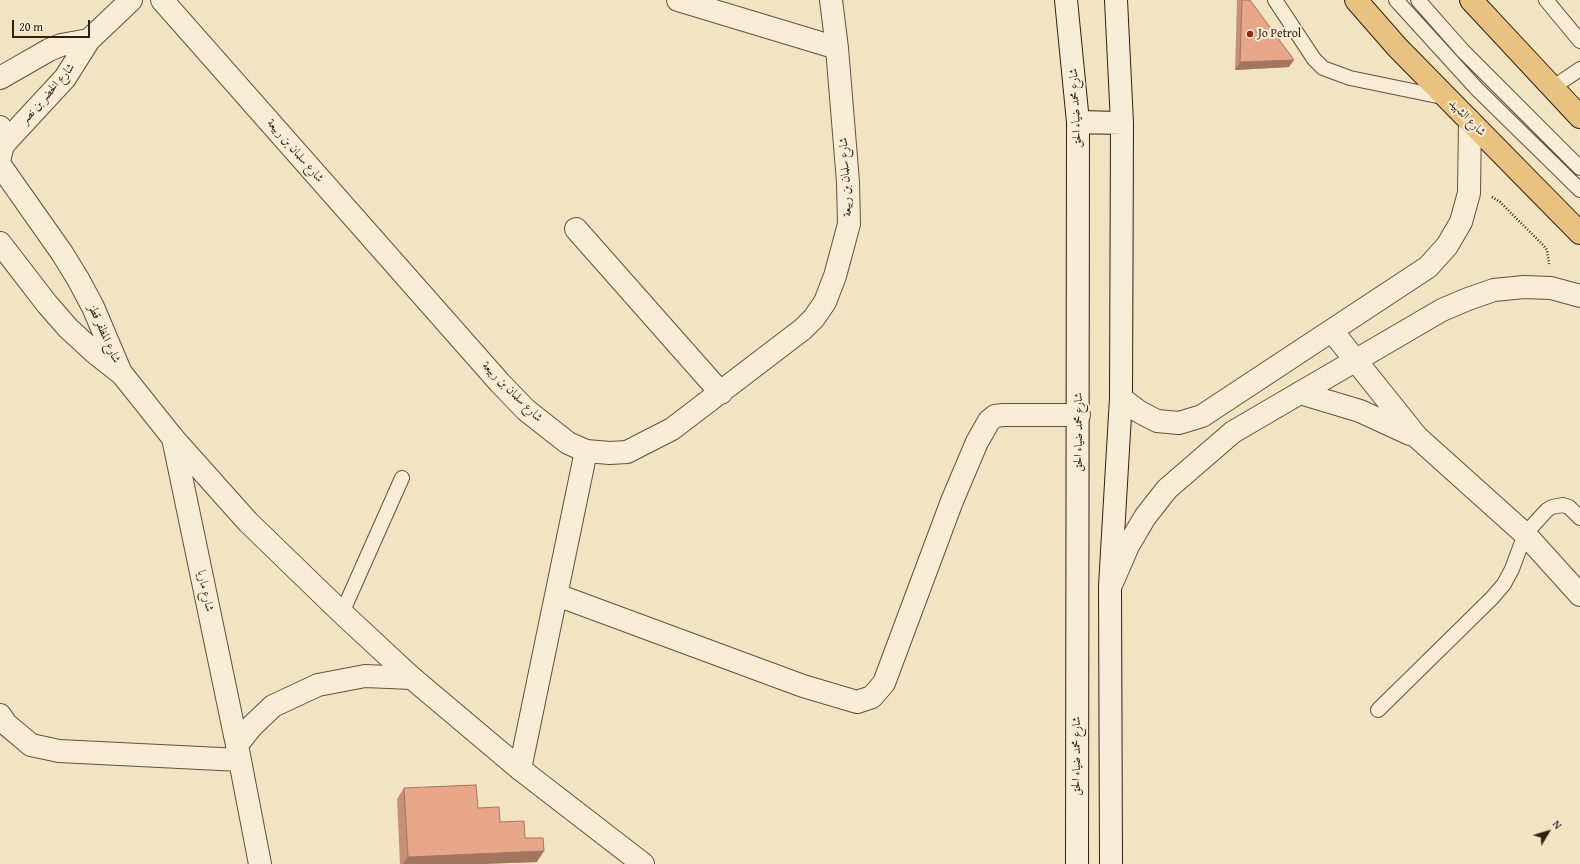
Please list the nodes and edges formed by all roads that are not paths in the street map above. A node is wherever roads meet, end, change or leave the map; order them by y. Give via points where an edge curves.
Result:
1 (131, 0) edge
2 (162, 0) edge
3 (678, 0) edge
4 (831, 0) edge
5 (1066, 0) edge
6 (1116, 0) edge
7 (1275, 0) edge
8 (1356, 0) edge
9 (1396, 0) edge
10 (1418, 0) edge
11 (1471, 0) edge
12 (1546, 0) edge
13 (89, 40) junction
14 (1580, 41) edge
15 (837, 48) junction
16 (1580, 69) edge
17 (0, 78) edge
18 (1552, 88) junction
19 (1448, 98) junction
20 (1580, 117) edge
21 (1470, 121) junction
22 (1078, 122) junction
23 (1122, 123) junction
24 (1, 148) edge
25 (1580, 168) edge
26 (1580, 190) edge
27 (576, 229) dead end
28 (1580, 233) edge
29 (0, 243) edge
30 (1580, 296) edge
31 (1332, 331) junction
32 (1356, 362) junction
33 (122, 374) junction
34 (721, 393) junction
35 (1300, 393) junction
36 (1121, 398) junction
37 (1079, 415) junction
38 (1417, 437) junction
39 (173, 438) junction
40 (586, 451) junction
41 (402, 478) dead end
42 (1580, 518) edge
43 (1525, 534) junction
44 (1110, 586) junction
45 (557, 595) junction
46 (1580, 595) edge
47 (342, 613) junction
48 (412, 678) junction
49 (1378, 710) dead end
50 (0, 715) edge
51 (238, 752) junction
52 (520, 769) junction
53 (260, 864) edge
54 (643, 864) edge
55 (1077, 864) edge
56 (1111, 864) edge

1 - 13 street, شارع الخضر بن نصر
2 - 40 street, شارع سلمان بن ربيعة via 500,384 548,428 568,443
3 - 15 street
4 - 15 street, شارع سلمان بن ربيعة
5 - 22 street, شارع محمد ضياء الحق
6 - 23 street
7 - 19 lane via 1314,59 1323,68 1350,78
8 - 19 highway, شارع الشهيد
9 - 26 lane via 1477,89
10 - 25 lane via 1463,51
11 - 18 highway
12 - 14 lane
13 - 17 street, شارع الخضر بن نصر via 49,50
13 - 24 street, شارع الخضر بن نصر via 62,83
15 - 34 street, شارع سلمان بن ربيعة via 849,224 836,276 825,302 814,318
16 - 18 lane
18 - 20 highway
19 - 21 highway, شارع الشهيد
21 - 28 highway, شارع الشهيد
21 - 31 street via 1469,193 1461,222 1447,246 1428,267
22 - 23 street
22 - 37 street, شارع محمد ضياء الحق
23 - 36 street
24 - 33 street, شارع المظفر قطز via 93,307
27 - 34 street
29 - 33 street, شارع المظفر قطز via 68,328
30 - 32 street via 1551,288 1494,290 1442,310
31 - 32 street
31 - 36 street via 1202,416 1180,423 1157,421
32 - 35 street
32 - 38 street
33 - 39 street
34 - 40 street, شارع سلمان بن ربيعة via 672,429 644,445 627,452
35 - 38 street via 1360,411
35 - 44 street via 1233,432 1167,489 1131,540
36 - 44 street
37 - 45 street via 1003,415 995,416 989,421 977,442 952,501 884,683 872,697 857,702 803,686
37 - 55 street, شارع محمد ضياء الحق
38 - 43 street
39 - 47 street via 248,522
39 - 51 street, شارع ماريا
40 - 45 street
41 - 47 lane
42 - 43 lane via 1569,507 1557,505 1547,510
43 - 46 street
43 - 49 lane via 1504,584
44 - 56 street
45 - 52 street
47 - 48 street
48 - 51 street via 366,676 318,685 273,706 252,726
48 - 52 street
50 - 51 street via 6,724 31,745 59,751
51 - 53 street, شارع ماريا
52 - 54 street

